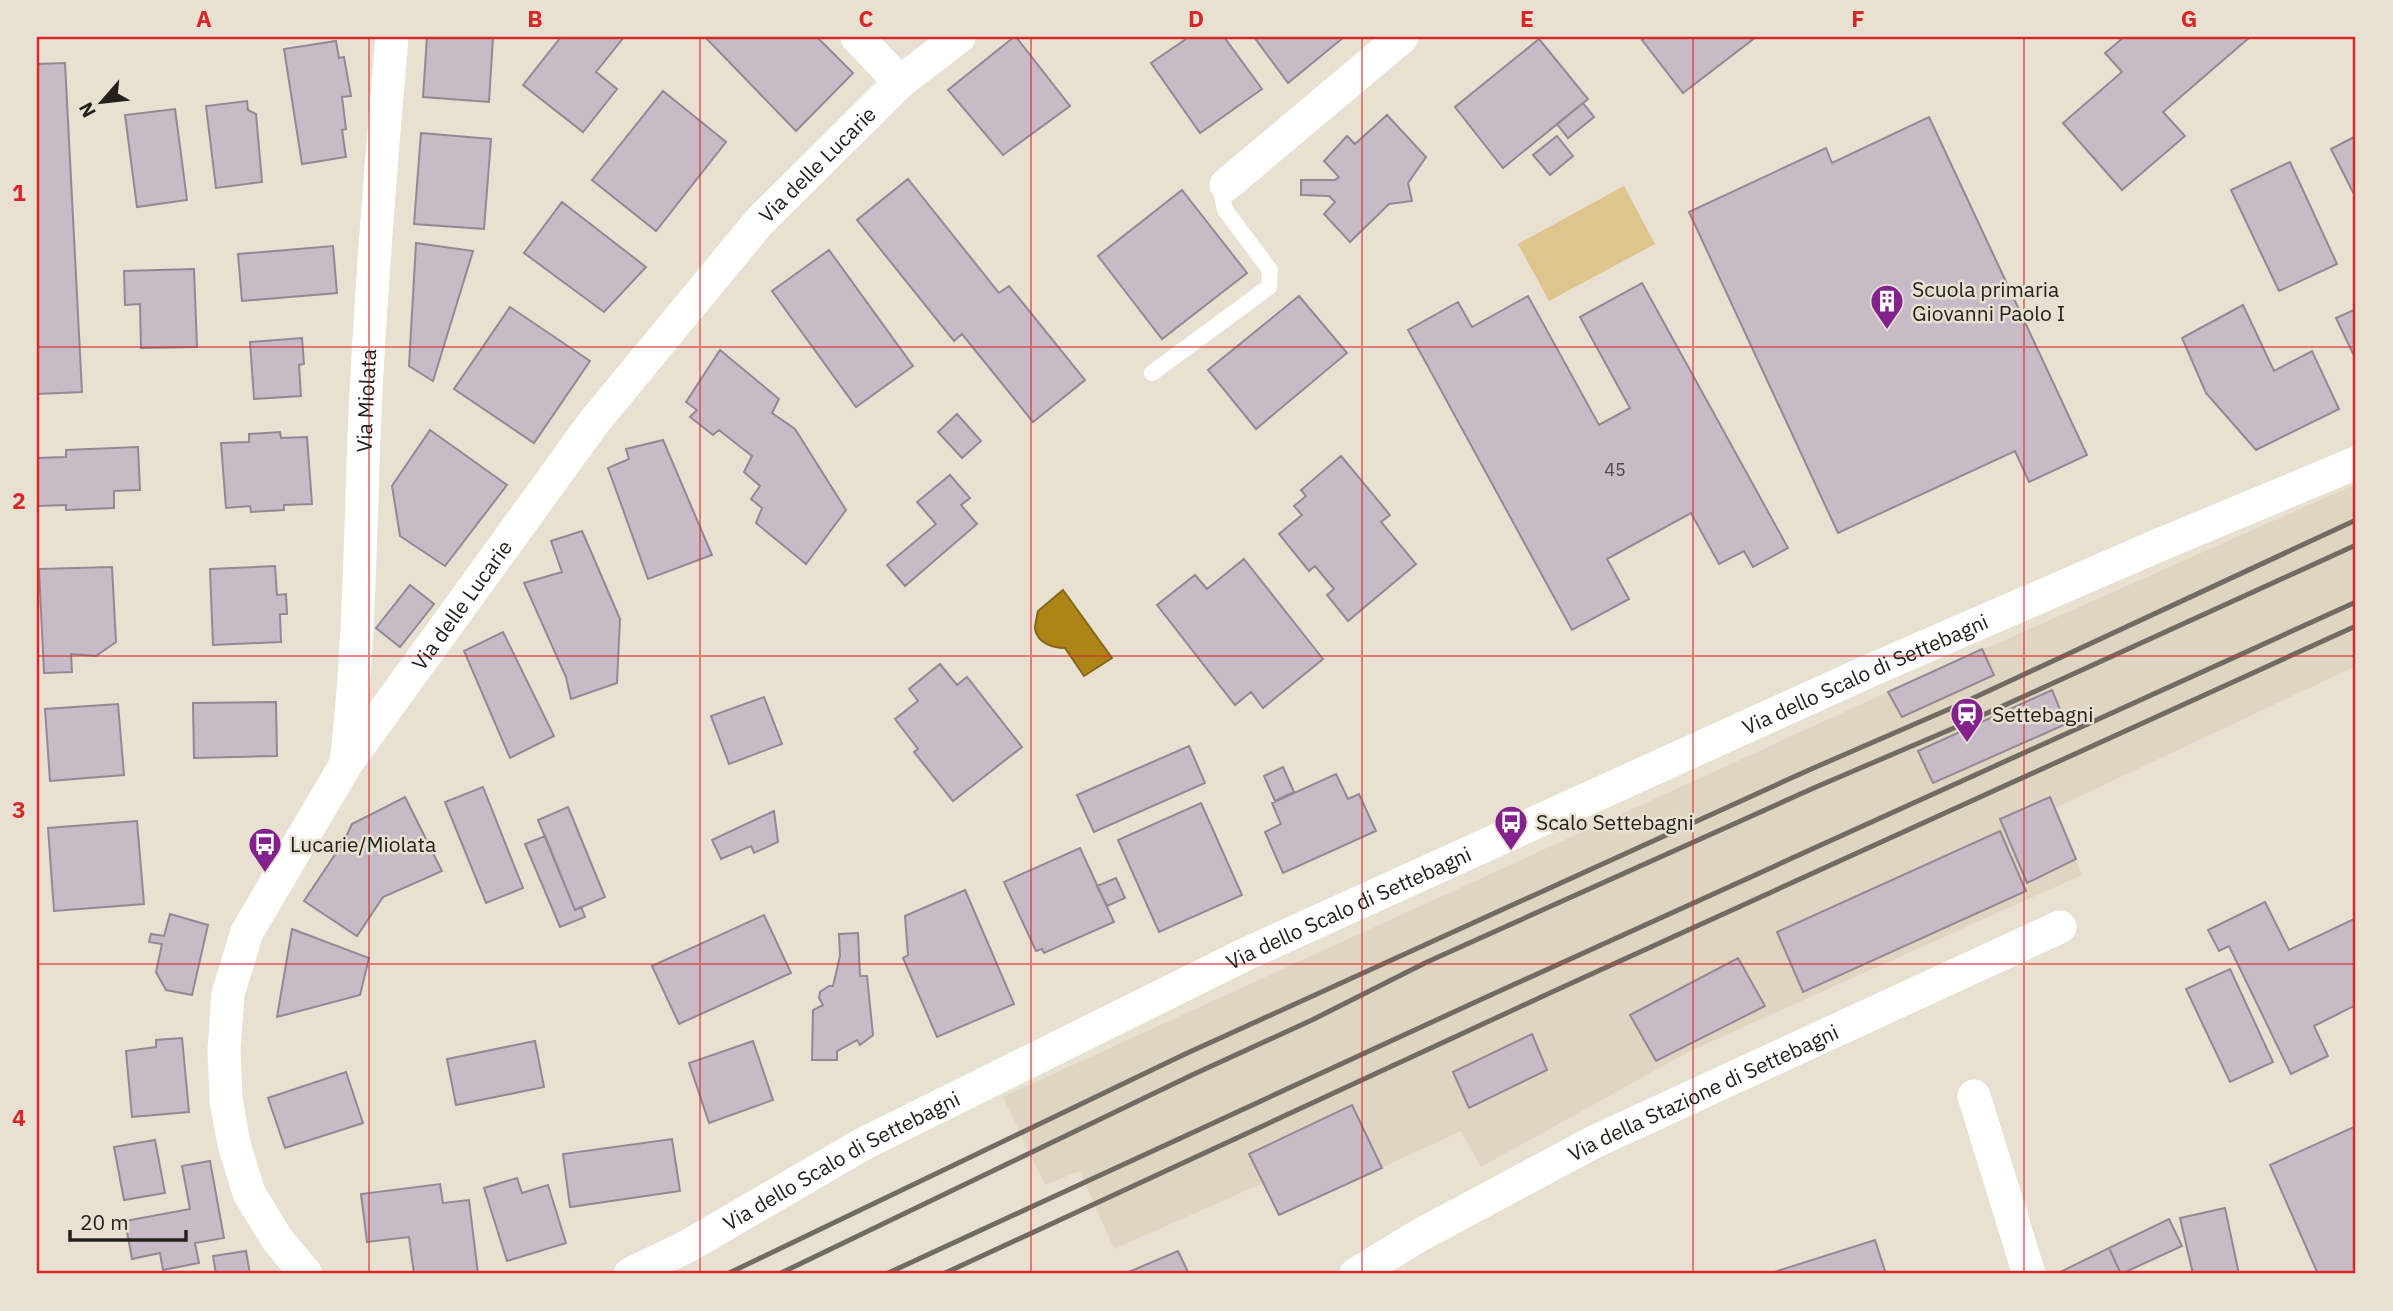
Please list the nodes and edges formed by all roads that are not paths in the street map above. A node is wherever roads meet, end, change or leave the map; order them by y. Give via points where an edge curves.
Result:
1 (391, 37) edge
2 (857, 37) edge
3 (959, 37) edge
4 (1402, 37) edge
5 (900, 82) junction
6 (1226, 185) joint
7 (1152, 373) dead end
8 (2356, 463) edge
9 (346, 764) junction
10 (2060, 927) dead end
11 (1974, 1096) dead end
12 (306, 1274) edge
13 (631, 1274) edge
14 (1356, 1274) edge
15 (2029, 1274) edge

1 - 9 street, Via Miolata
2 - 5 street
3 - 5 street, Via delle Lucarie
4 - 6 street
5 - 9 street, Via delle Lucarie via 759,222 594,422
6 - 7 lane via 1224,210 1270,270 1269,287
8 - 13 street, Via dello Scalo di Settebagni via 1882,666 1248,953 863,1144
9 - 12 street, Via delle Lucarie via 247,932 228,994 224,1050 234,1144 249,1193 277,1239
10 - 14 street, Via della Stazione di Settebagni via 1594,1142 1420,1234
11 - 15 street

